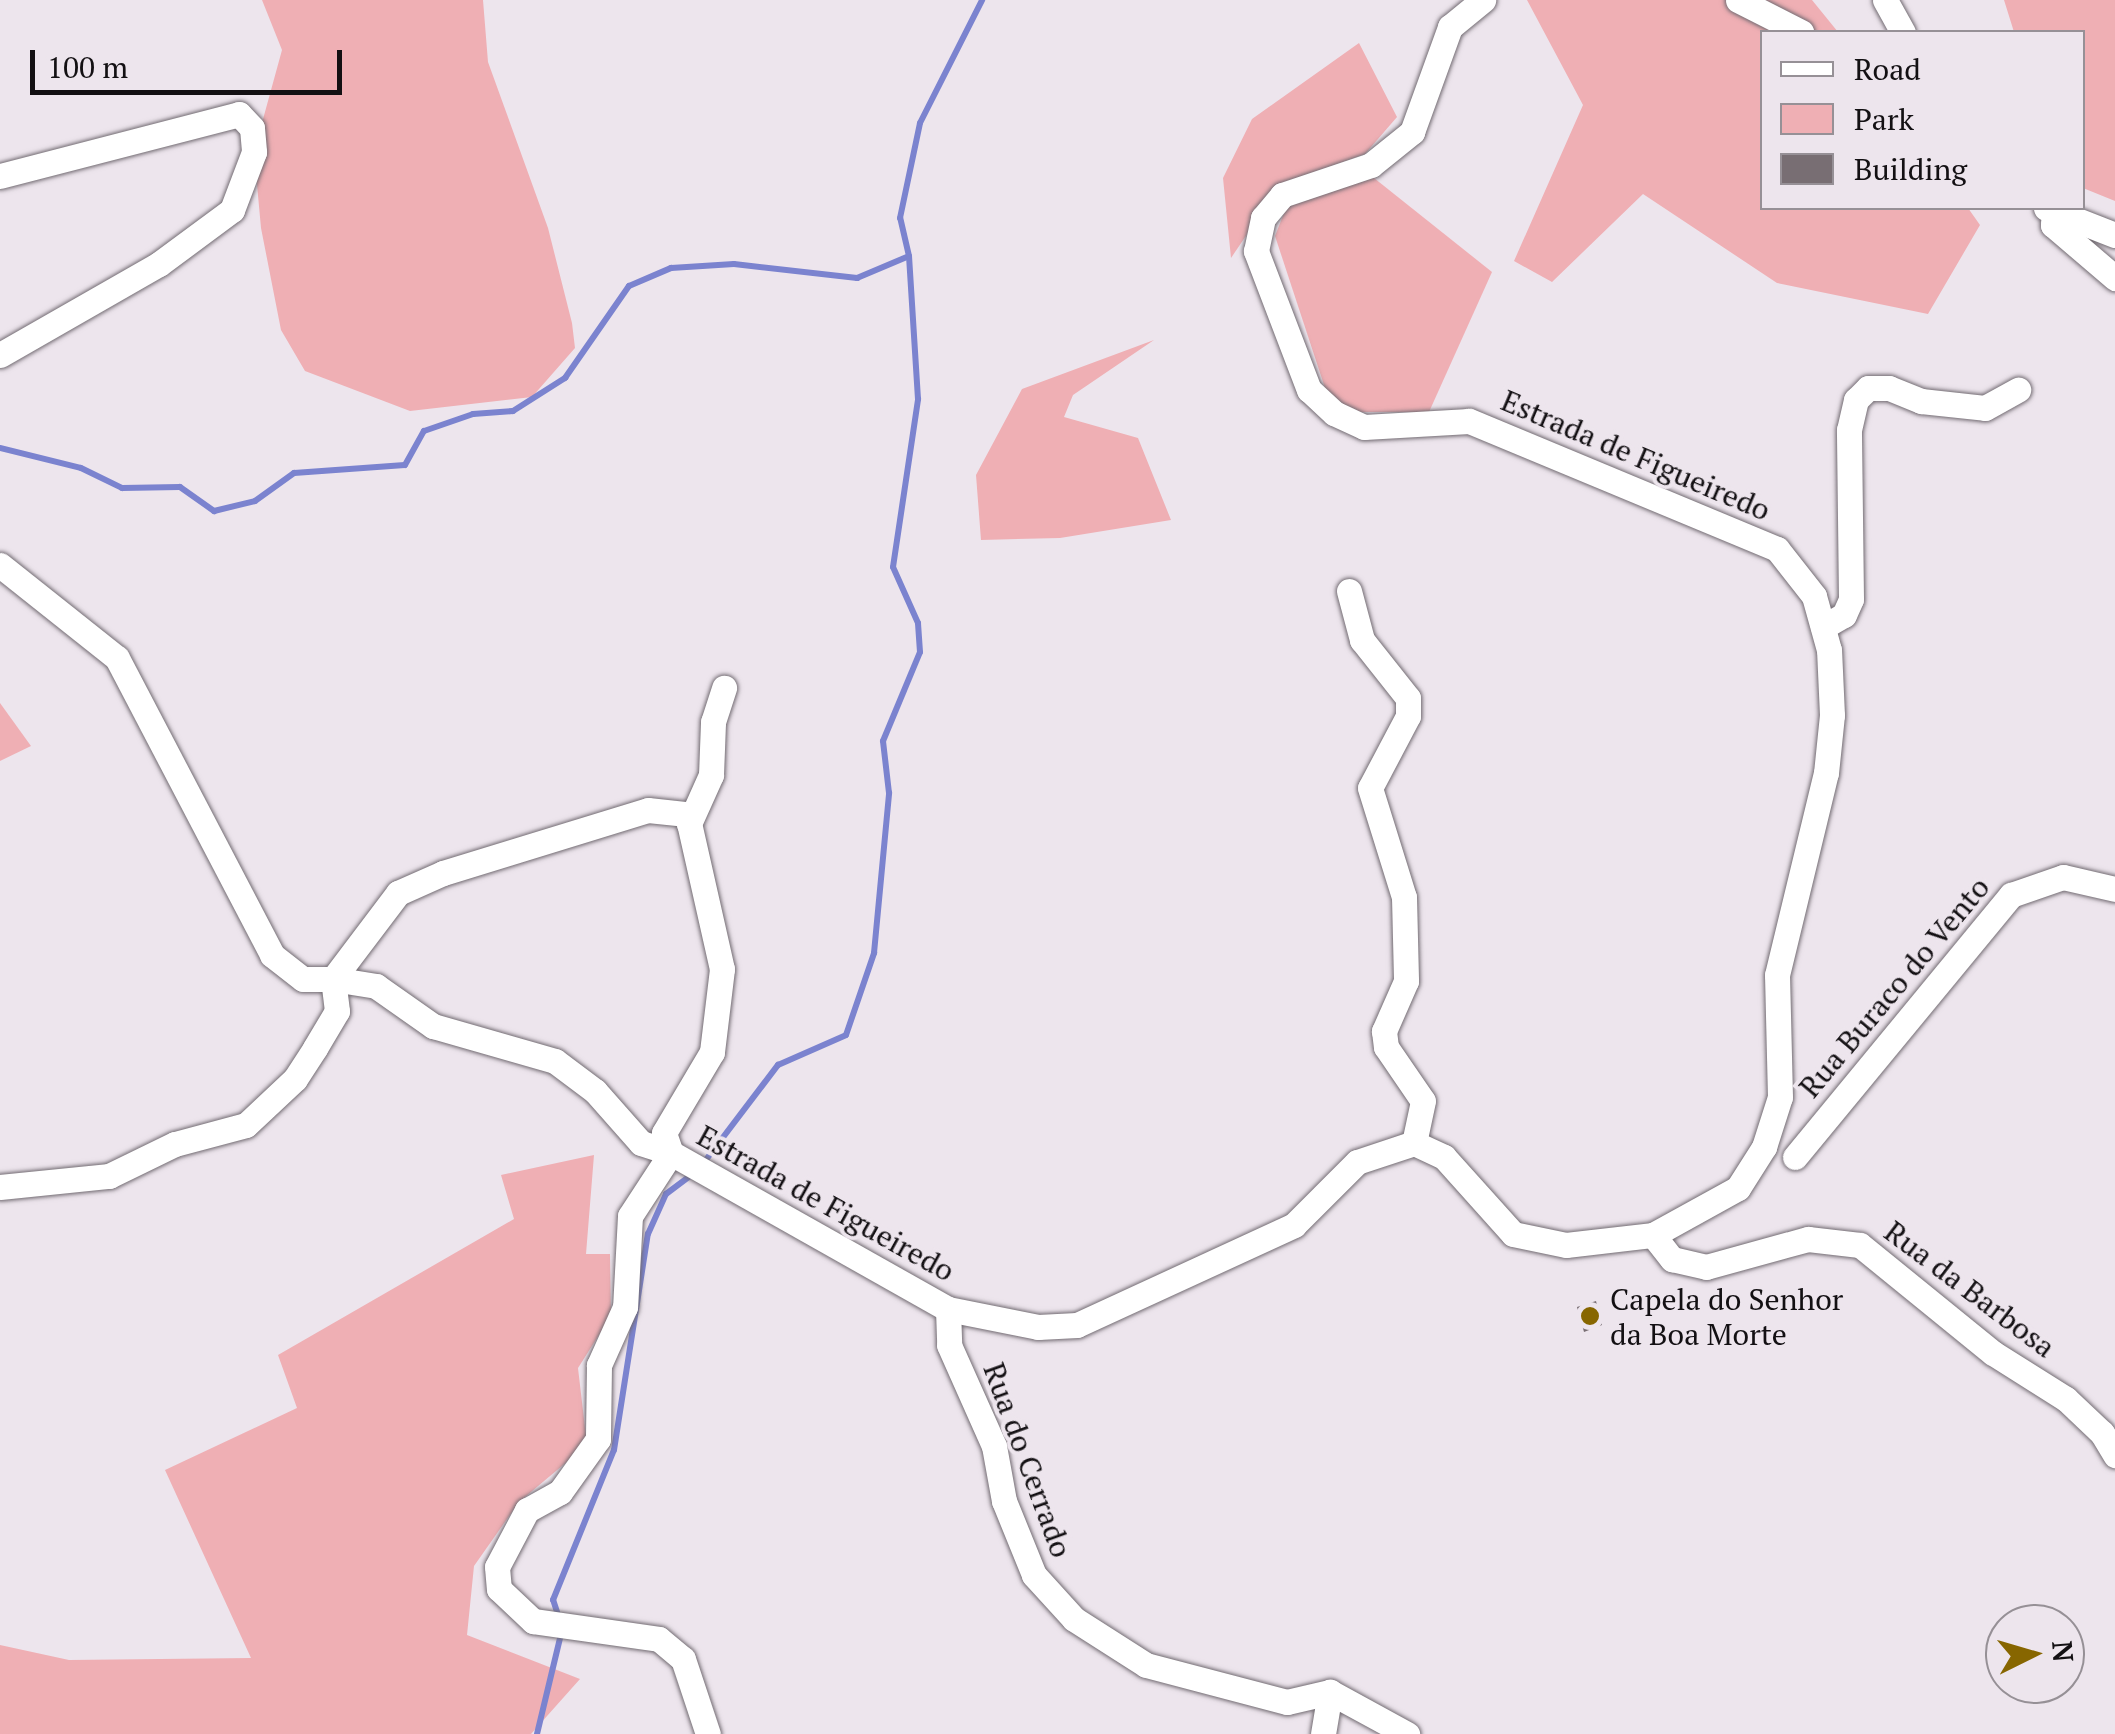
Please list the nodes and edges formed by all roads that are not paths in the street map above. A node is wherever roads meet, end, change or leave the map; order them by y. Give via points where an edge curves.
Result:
1 (1483, 0) edge
2 (1738, 0) edge
3 (1884, 0) edge
4 (1798, 30) edge
5 (1902, 30) edge
6 (0, 176) edge
7 (2050, 210) edge
8 (2052, 210) edge
9 (2115, 235) edge
10 (2115, 278) edge
11 (0, 355) edge
12 (2018, 390) dead end
13 (0, 565) edge
14 (0, 590) edge
15 (1349, 591) dead end
16 (44, 594) junction
17 (1823, 627) junction
18 (724, 688) dead end
19 (689, 824) junction
20 (2115, 889) edge
21 (334, 979) junction
22 (1414, 1143) junction
23 (678, 1158) junction
24 (1795, 1158) dead end
25 (0, 1187) edge
26 (1653, 1235) junction
27 (948, 1309) junction
28 (2115, 1456) edge
29 (1330, 1692) junction
30 (708, 1734) edge
31 (1323, 1734) edge
32 (1407, 1734) edge

1 - 17 street, Estrada de Figueiredo via 1450,28 1412,132 1371,164 1282,196 1263,218 1256,251 1309,390 1334,413 1364,427 1469,420 1776,549 1814,596
2 - 4 street
3 - 5 street
6 - 11 street via 239,114 252,128 254,152 232,210 158,264
7 - 10 street via 2054,225
8 - 9 street
12 - 17 street via 1985,408 1921,402 1889,388 1868,388 1856,400 1848,430 1851,599 1844,615
13 - 16 street
14 - 16 street
15 - 22 street via 1362,640 1408,698 1408,716 1370,788 1404,898 1406,981 1384,1031 1386,1048 1422,1102
16 - 21 street via 117,658 272,954 303,979
17 - 26 street, Estrada de Figueiredo via 1832,715 1826,773 1777,975 1780,1096 1764,1147 1738,1188
18 - 19 street via 713,722 711,775
19 - 21 street via 687,814 648,810 443,873 398,893
19 - 23 street, Estrada de Figueiredo via 722,969 712,1052 664,1133
20 - 24 street, Rua Buraco do Vento via 2063,877 2011,895
21 - 23 street via 376,986 433,1026 555,1060 595,1090 641,1143
21 - 25 street via 336,1012 315,1048 294,1080 246,1125 176,1144 109,1176
22 - 26 street, Estrada de Figueiredo via 1444,1156 1513,1234 1566,1245
22 - 27 street, Estrada de Figueiredo via 1356,1162 1294,1225 1077,1325 1038,1327
23 - 27 street, Estrada de Figueiredo
23 - 30 street via 630,1216 625,1306 599,1365 598,1438 560,1492 527,1510 497,1568 499,1590 533,1621 659,1639 683,1659
26 - 28 street, Rua da Barbosa via 1672,1259 1706,1266 1808,1240 1860,1245 1993,1354 2066,1399 2102,1433
27 - 29 street, Rua do Cerrado via 949,1345 994,1446 1011,1520 1034,1575 1074,1620 1146,1664 1287,1702
29 - 31 street
29 - 32 street

